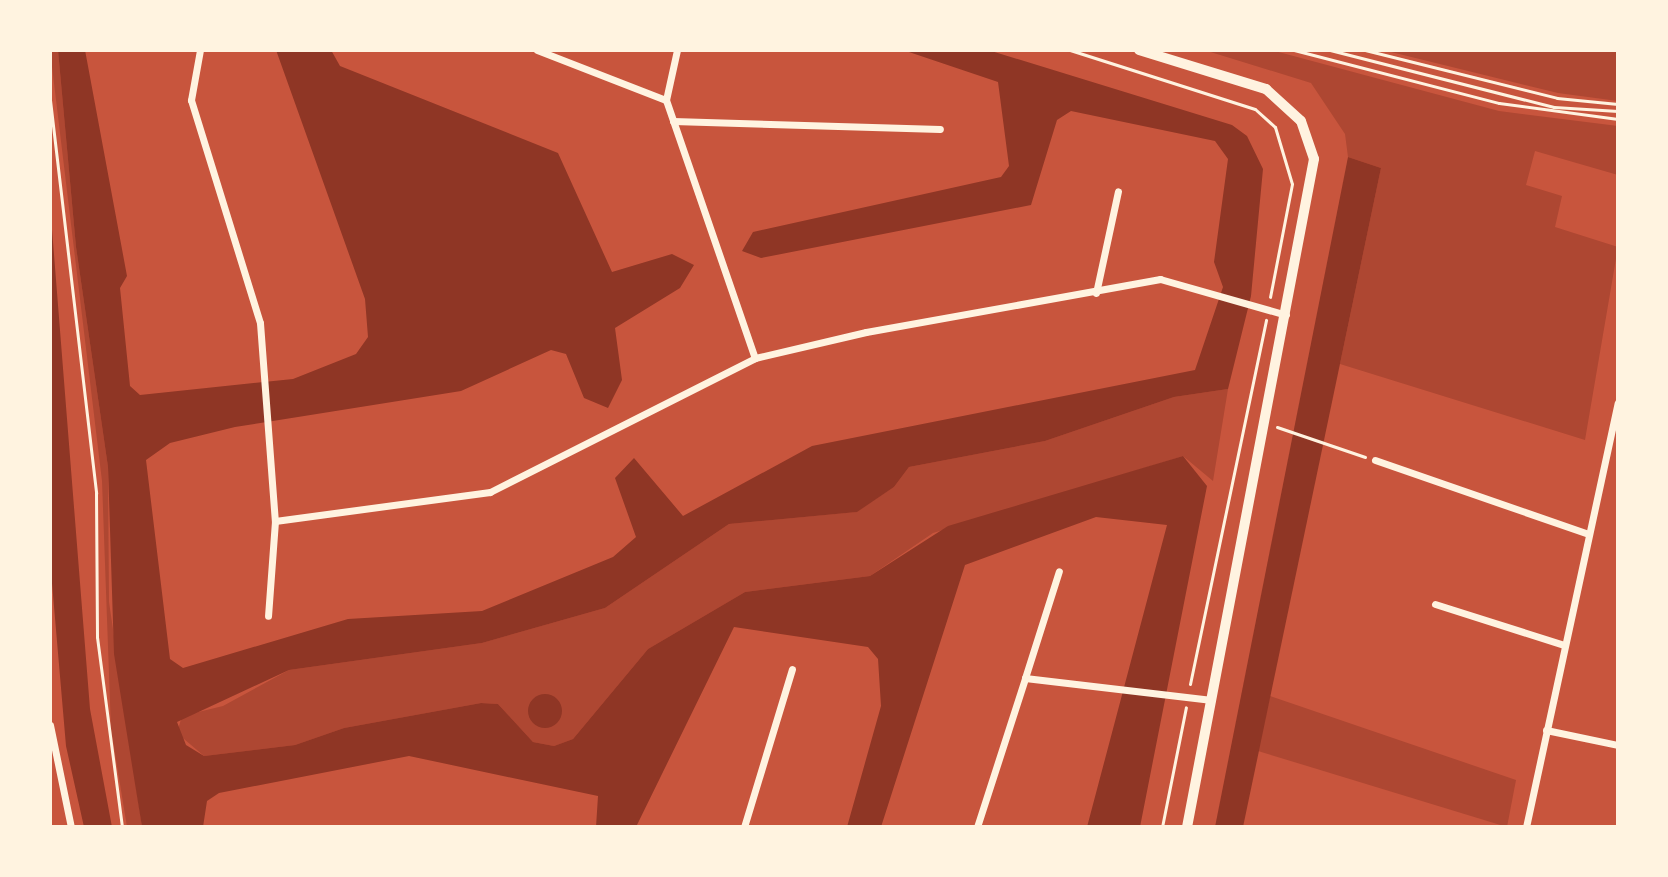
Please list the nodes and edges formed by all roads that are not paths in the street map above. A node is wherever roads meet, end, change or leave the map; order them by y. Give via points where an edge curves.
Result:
1 (200, 50) edge
2 (537, 50) edge
3 (677, 50) edge
4 (1139, 50) edge
5 (666, 100) junction
6 (673, 121) junction
7 (940, 129) dead end
8 (1118, 191) dead end
9 (1096, 293) junction
10 (1288, 316) junction
11 (755, 358) junction
12 (1618, 403) edge
13 (1375, 460) road end
14 (275, 521) junction
15 (1589, 534) junction
16 (1059, 571) dead end
17 (1435, 604) dead end
18 (268, 616) dead end
19 (1564, 645) junction
20 (792, 669) dead end
21 (1025, 678) junction
22 (1212, 700) junction
23 (50, 725) edge
24 (1546, 730) junction
25 (1618, 745) edge
26 (71, 827) edge
27 (744, 827) edge
28 (977, 827) edge
29 (1187, 827) edge
30 (1526, 827) edge

1 - 14 street via 191,100 260,323
2 - 5 street
3 - 5 street
4 - 10 main road via 1250,81 1301,121 1315,174
5 - 6 street
6 - 7 street
6 - 11 street
8 - 9 street
9 - 10 street via 1160,279
9 - 11 street
10 - 22 main road
11 - 14 street via 490,492
12 - 15 street
13 - 15 street
14 - 18 street
15 - 19 street
16 - 21 street
17 - 19 street
19 - 24 street
20 - 27 street
21 - 22 street
21 - 28 street
22 - 29 main road
23 - 26 street
24 - 25 street
24 - 30 street

